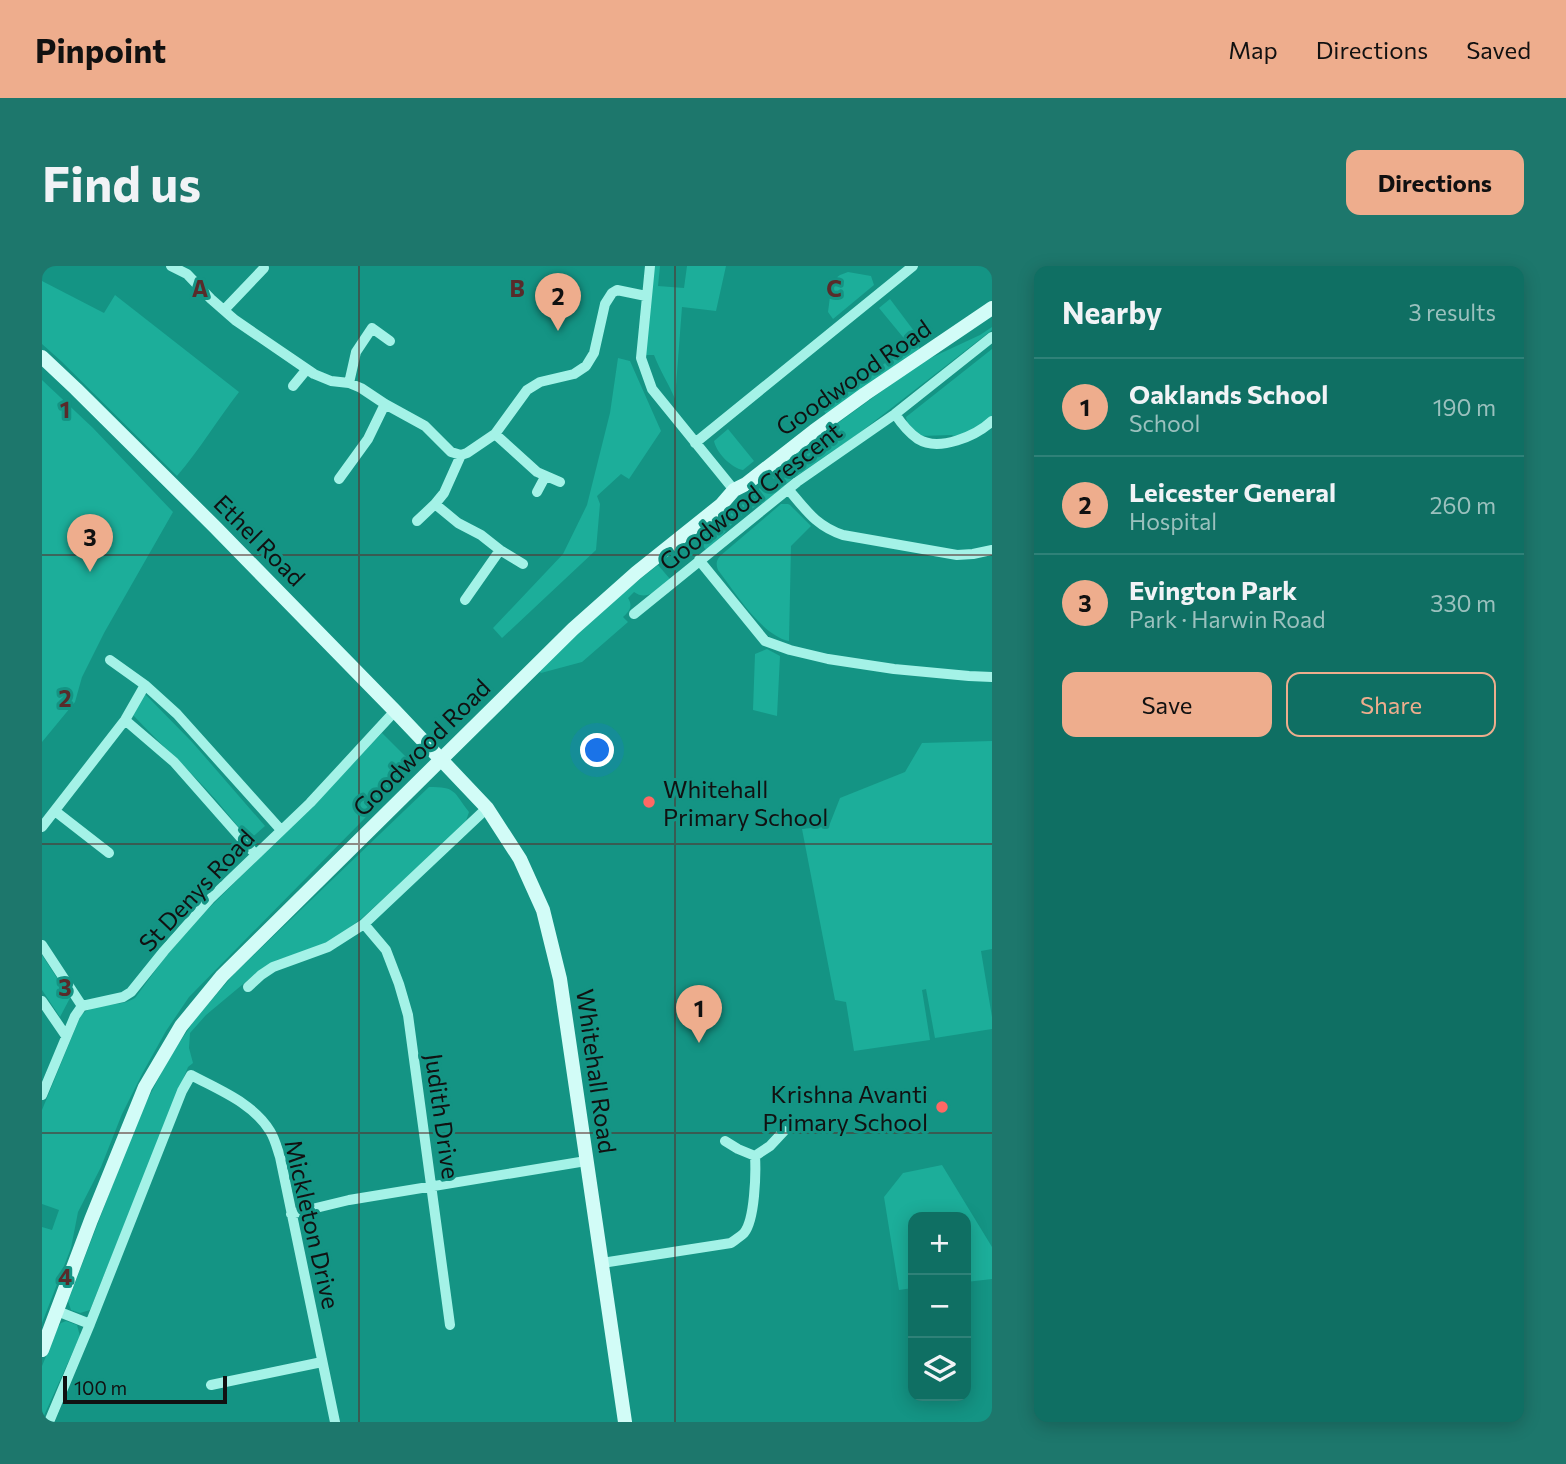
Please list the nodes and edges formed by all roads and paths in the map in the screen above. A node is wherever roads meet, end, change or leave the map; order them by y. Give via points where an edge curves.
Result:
1 (171, 266) edge
2 (650, 266) edge
3 (913, 266) edge
4 (264, 268) edge
5 (646, 296) junction
6 (992, 308) edge
7 (223, 310) junction
8 (992, 337) edge
9 (390, 341) dead end
10 (42, 358) edge
11 (307, 369) junction
12 (349, 383) junction
13 (293, 386) dead end
14 (385, 404) junction
15 (895, 414) junction
16 (992, 421) edge
17 (495, 434) junction
18 (695, 443) junction
19 (460, 455) junction
20 (545, 477) junction
21 (339, 479) dead end
22 (560, 482) dead end
23 (788, 489) junction
24 (734, 490) junction
25 (537, 492) dead end
26 (435, 504) junction
27 (417, 521) dead end
28 (500, 550) junction
29 (992, 550) edge
30 (699, 560) junction
31 (523, 565) dead end
32 (465, 600) dead end
33 (634, 614) dead end
34 (110, 660) dead end
35 (992, 677) edge
36 (145, 685) junction
37 (396, 710) junction
38 (125, 720) junction
39 (442, 759) junction
40 (487, 808) junction
41 (55, 811) junction
42 (42, 827) edge
43 (281, 830) junction
44 (109, 853) dead end
45 (256, 855) junction
46 (364, 924) junction
47 (42, 945) edge
48 (248, 987) dead end
49 (42, 1001) edge
50 (82, 1006) junction
51 (66, 1036) junction
52 (42, 1095) edge
53 (784, 1131) dead end
54 (726, 1141) dead end
55 (755, 1156) junction
56 (586, 1161) junction
57 (432, 1187) junction
58 (291, 1214) junction
59 (602, 1263) junction
60 (57, 1311) junction
61 (90, 1324) junction
62 (450, 1325) dead end
63 (42, 1350) edge
64 (321, 1362) junction
65 (211, 1385) dead end
66 (49, 1422) edge
67 (335, 1422) edge
68 (625, 1422) edge

1 - 7 street via 187,274
2 - 5 street
3 - 18 street
4 - 7 street
5 - 17 street via 612,293 586,366 527,390
5 - 18 street via 644,368 652,390
6 - 24 street, Goodwood Road
7 - 11 street
8 - 15 street, Goodwood Crescent
9 - 12 street via 372,328 356,352
10 - 37 street, Ethel Road
11 - 12 street via 331,381
11 - 13 street
12 - 14 street
14 - 19 street via 425,426
14 - 21 street via 368,439
15 - 16 street via 911,434 932,443 961,439
15 - 23 street, Goodwood Crescent
17 - 19 street
17 - 20 street
18 - 24 street
19 - 26 street
20 - 22 street
20 - 25 street
23 - 29 street via 817,523 843,535 957,555
23 - 30 street, Goodwood Crescent
24 - 39 street, Goodwood Road via 596,608
26 - 27 street
26 - 28 street
28 - 31 street
28 - 32 street
30 - 33 street, Goodwood Crescent
30 - 35 street via 765,641 828,659
34 - 36 street
36 - 38 street
36 - 43 street via 177,713
37 - 39 street, Ethel Road
37 - 43 street, St Denys Road
38 - 41 street
38 - 45 street via 174,762
39 - 40 street, Whitehall Road
39 - 60 street, Goodwood Road via 222,976 181,1026 145,1087
40 - 46 street
40 - 56 street, Whitehall Road via 520,859 543,910 562,992
41 - 42 street
41 - 44 street
43 - 45 street, St Denys Road
45 - 50 street, St Denys Road via 210,899 131,992
46 - 48 street via 328,947 273,967
46 - 57 street, Judith Drive via 386,950 408,1015
47 - 50 street
49 - 51 street
50 - 51 street
51 - 52 street
53 - 55 street
54 - 55 street
55 - 59 street via 750,1221 746,1231 731,1243
56 - 57 street
56 - 59 street, Whitehall Road
57 - 58 street
57 - 62 street, Judith Drive
58 - 61 street, Mickleton Drive via 272,1133 239,1101 191,1075
58 - 64 street, Mickleton Drive
59 - 68 street, Whitehall Road
60 - 61 street
60 - 63 street, Goodwood Road
61 - 66 street
64 - 65 street
64 - 67 street, Mickleton Drive

